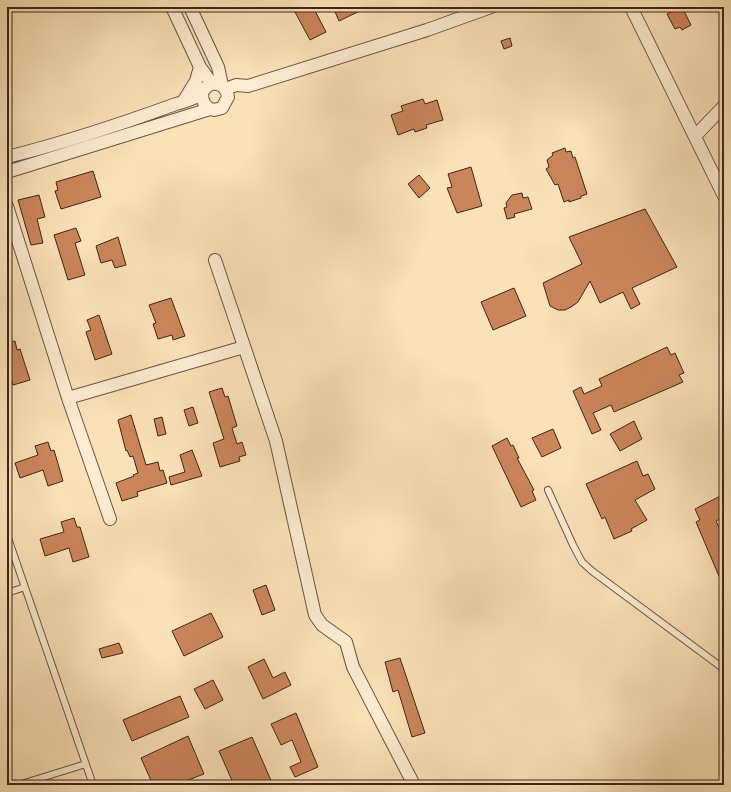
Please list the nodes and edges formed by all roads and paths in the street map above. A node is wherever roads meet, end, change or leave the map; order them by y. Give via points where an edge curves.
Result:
1 (172, 7) edge
2 (190, 7) edge
3 (490, 7) edge
4 (631, 7) edge
5 (200, 67) junction
6 (220, 86) junction
7 (248, 86) junction
8 (202, 93) junction
9 (183, 102) junction
10 (227, 102) junction
11 (724, 106) edge
12 (210, 109) junction
13 (694, 136) junction
14 (7, 157) edge
15 (7, 172) edge
16 (724, 196) edge
17 (7, 206) edge
18 (215, 260) dead end
19 (244, 347) junction
20 (68, 398) junction
21 (548, 490) dead end
22 (110, 519) dead end
23 (7, 535) edge
24 (25, 587) junction
25 (7, 593) edge
26 (724, 668) edge
27 (86, 764) junction
28 (18, 785) edge
29 (93, 785) edge
30 (414, 785) edge

1 - 5 street
2 - 6 street via 218,67
3 - 7 street via 427,30
4 - 13 street
5 - 6 street
5 - 9 street via 196,80
6 - 7 street
6 - 8 street via 204,89
6 - 10 street via 228,97
7 - 10 street
8 - 9 street
8 - 12 street via 202,100
9 - 14 street via 122,124
10 - 12 street via 218,110
11 - 13 street
12 - 15 street
13 - 16 street
17 - 20 street
18 - 19 street
19 - 20 street
19 - 30 street via 276,440 315,615 322,625 346,642 353,667
20 - 22 street
21 - 26 lane via 582,562
23 - 24 lane
24 - 25 lane
24 - 27 lane
27 - 28 lane
27 - 29 lane

